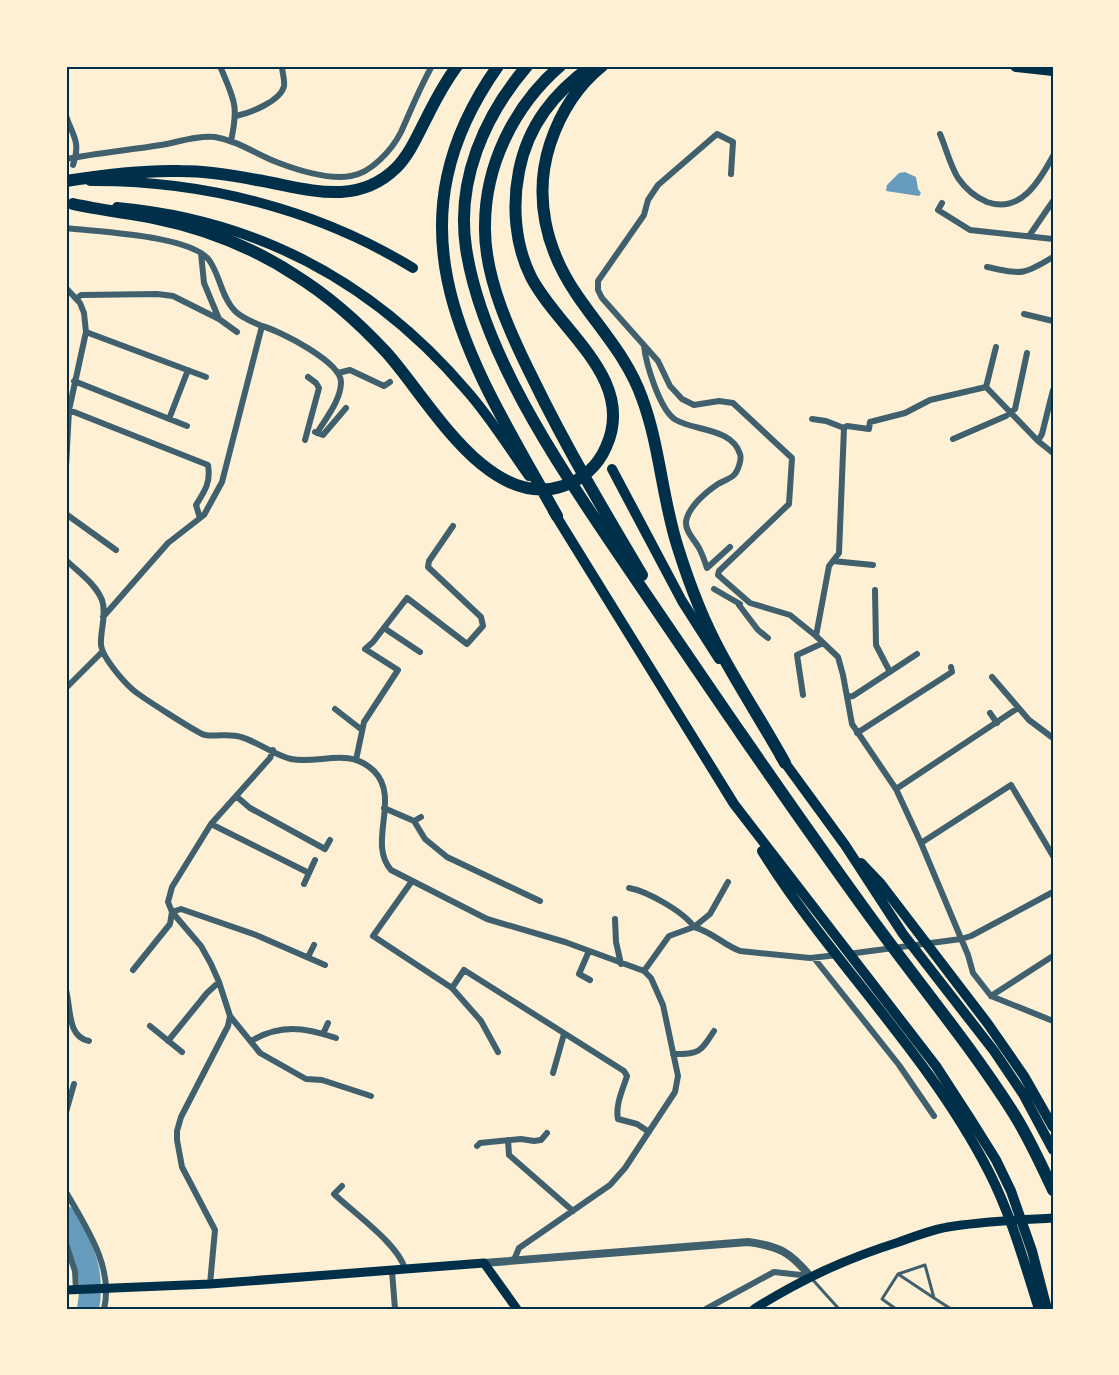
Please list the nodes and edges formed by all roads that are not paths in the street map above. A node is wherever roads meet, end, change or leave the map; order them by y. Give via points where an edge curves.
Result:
1 (220, 66) edge
2 (282, 66) edge
3 (432, 66) edge
4 (458, 66) edge
5 (498, 66) edge
6 (527, 66) edge
7 (560, 66) edge
8 (591, 66) edge
9 (602, 66) edge
10 (1016, 66) edge
11 (1053, 70) edge
12 (66, 116) edge
13 (236, 116) junction
14 (940, 134) dead end
15 (231, 141) junction
16 (1053, 156) edge
17 (76, 157) junction
18 (66, 159) edge
19 (73, 165) dead end
20 (731, 174) dead end
21 (66, 182) edge
22 (1053, 201) edge
23 (942, 203) dead end
24 (70, 204) edge
25 (66, 228) edge
26 (1029, 236) junction
27 (239, 238) junction
28 (1053, 239) edge
29 (201, 252) junction
30 (1053, 257) edge
31 (987, 267) dead end
32 (413, 268) dead end
33 (66, 288) edge
34 (76, 299) junction
35 (1024, 314) dead end
36 (219, 318) junction
37 (1053, 321) edge
38 (262, 326) junction
39 (86, 332) junction
40 (237, 332) dead end
41 (644, 345) junction
42 (996, 347) dead end
43 (1027, 353) dead end
44 (188, 370) junction
45 (338, 373) junction
46 (206, 377) dead end
47 (308, 377) dead end
48 (74, 381) junction
49 (390, 382) dead end
50 (986, 387) junction
51 (1052, 394) edge
52 (346, 408) dead end
53 (69, 410) junction
54 (1012, 413) junction
55 (169, 419) junction
56 (812, 419) dead end
57 (187, 426) dead end
58 (844, 428) junction
59 (308, 430) junction
60 (317, 433) junction
61 (953, 439) dead end
62 (305, 440) dead end
63 (1038, 441) junction
64 (1053, 453) edge
65 (66, 467) edge
66 (612, 469) dead end
67 (66, 514) edge
68 (557, 516) junction
69 (200, 518) junction
70 (453, 526) dead end
71 (730, 547) dead end
72 (116, 550) dead end
73 (66, 560) edge
74 (833, 561) junction
75 (873, 565) dead end
76 (714, 589) dead end
77 (875, 590) dead end
78 (744, 599) junction
79 (739, 605) junction
80 (103, 617) junction
81 (384, 628) junction
82 (816, 636) junction
83 (768, 638) dead end
84 (823, 643) junction
85 (102, 652) junction
86 (420, 652) dead end
87 (917, 654) dead end
88 (951, 667) dead end
89 (890, 672) junction
90 (992, 677) dead end
91 (66, 688) edge
92 (710, 689) junction
93 (803, 695) dead end
94 (847, 697) junction
95 (1018, 708) junction
96 (335, 709) dead end
97 (990, 713) dead end
98 (997, 723) junction
99 (362, 730) junction
100 (857, 733) junction
101 (1053, 738) edge
102 (273, 750) junction
103 (356, 760) junction
104 (785, 763) junction
105 (896, 789) junction
106 (236, 796) junction
107 (384, 808) junction
108 (421, 817) dead end
109 (414, 821) junction
110 (211, 824) junction
111 (330, 840) dead end
112 (921, 843) junction
113 (845, 845) junction
114 (1053, 856) edge
115 (315, 860) dead end
116 (309, 873) junction
117 (412, 881) junction
118 (728, 882) dead end
119 (304, 884) dead end
120 (629, 888) dead end
121 (1053, 892) edge
122 (540, 901) dead end
123 (172, 912) junction
124 (615, 919) dead end
125 (694, 927) junction
126 (961, 939) junction
127 (834, 943) junction
128 (314, 945) dead end
129 (589, 951) junction
130 (1053, 956) edge
131 (308, 957) junction
132 (814, 958) junction
133 (621, 964) junction
134 (325, 965) dead end
135 (134, 970) dead end
136 (644, 971) junction
137 (590, 980) dead end
138 (219, 982) junction
139 (452, 988) junction
140 (66, 990) edge
141 (991, 996) junction
142 (230, 1016) junction
143 (1053, 1021) edge
144 (328, 1023) dead end
145 (150, 1026) dead end
146 (714, 1031) dead end
147 (323, 1034) junction
148 (564, 1034) junction
149 (336, 1038) dead end
150 (89, 1041) dead end
151 (168, 1041) junction
152 (251, 1041) junction
153 (182, 1052) dead end
154 (498, 1052) dead end
155 (673, 1054) junction
156 (553, 1073) dead end
157 (74, 1084) dead end
158 (372, 1096) dead end
159 (66, 1112) edge
160 (934, 1116) dead end
161 (1053, 1127) edge
162 (649, 1132) junction
163 (548, 1133) dead end
164 (508, 1140) junction
165 (477, 1146) dead end
166 (1053, 1150) edge
167 (342, 1185) dead end
168 (1053, 1190) edge
169 (66, 1192) edge
170 (573, 1211) junction
171 (1053, 1218) edge
172 (1010, 1221) junction
173 (66, 1244) edge
174 (514, 1260) junction
175 (484, 1263) junction
176 (405, 1269) junction
177 (392, 1270) junction
178 (898, 1274) junction
179 (810, 1276) junction
180 (210, 1284) junction
181 (103, 1289) junction
182 (74, 1290) edge
183 (934, 1298) junction
184 (104, 1309) edge
185 (395, 1309) edge
186 (517, 1309) edge
187 (706, 1309) edge
188 (754, 1309) edge
189 (839, 1309) edge
190 (896, 1309) edge
191 (951, 1309) edge
192 (1039, 1309) edge
193 (1047, 1309) edge

1 - 13 street via 236,105
2 - 13 street via 284,84 280,95 251,113
3 - 15 street via 389,150 368,169 352,176 315,174
4 - 21 highway via 397,167 371,185 355,190 322,193 230,175 179,171
5 - 68 highway via 471,107 452,155 442,210 444,261 455,314 476,368
6 - 92 highway via 484,128 472,167 465,206 466,247 477,293 495,344 526,408 577,493
7 - 92 highway via 523,108 491,175 485,227 495,284 522,357 553,421
8 - 27 highway via 550,102 531,132 517,182 516,220 531,275 600,371 612,398 611,435 601,458 572,483 548,489 520,485 481,464 351,316
9 - 104 highway via 571,100 550,144 542,194 547,234 564,275 635,379 648,416 670,519 692,587 720,651
10 - 11 highway
12 - 17 street via 76,140
13 - 15 street
14 - 16 street via 958,177 971,192 991,203 1007,206 1017,202 1038,181
15 - 17 street via 195,138
17 - 18 street
17 - 19 street
20 - 41 street via 733,142 717,134 658,185 644,215 598,281 602,298
21 - 32 main road via 182,187 252,201 367,242
22 - 26 street
23 - 26 street via 938,210 970,230
24 - 27 highway
25 - 29 street via 159,238
26 - 28 street
27 - 68 main road via 276,246 334,275 407,329 469,393
29 - 36 street via 204,283
29 - 38 street via 235,311
30 - 31 street via 1021,273
33 - 34 street
34 - 36 street via 81,295 173,296
34 - 39 street via 84,313
35 - 37 street
36 - 40 street
38 - 45 street via 307,348
38 - 69 street via 222,482
39 - 44 street
39 - 48 street
41 - 71 street via 646,362 667,412 676,420 719,434 740,453 735,475 707,492 686,521 707,568
41 - 78 street via 682,399 694,405 733,403 792,458 789,504 719,571 718,575
42 - 50 street
43 - 54 street
44 - 46 street
44 - 55 street
45 - 49 street via 350,370 384,386
45 - 60 street via 342,380 337,399
47 - 59 street via 320,388
48 - 53 street
48 - 55 street
50 - 54 street
50 - 58 street via 930,400 905,413 870,422 869,429
51 - 63 street
52 - 60 street via 323,435
53 - 65 street
53 - 69 street via 208,465 210,477 195,505
54 - 61 street
54 - 63 street
55 - 57 street
56 - 58 street
58 - 74 street via 839,553
59 - 60 street
59 - 62 street
63 - 64 street
66 - 104 main road via 682,601
67 - 72 street
68 - 127 main road via 734,804
69 - 80 street via 168,543
70 - 81 street via 428,567 481,616 483,626 467,644 407,598
73 - 80 street via 96,590 103,602
74 - 75 street
74 - 82 street
76 - 79 street
77 - 89 street via 876,645
78 - 79 street
78 - 82 street via 790,615
79 - 83 street
80 - 85 street
81 - 86 street
81 - 99 street via 365,649 398,670
82 - 84 street
84 - 93 street via 797,655
84 - 94 street via 838,657
85 - 91 street
85 - 102 street via 132,690 204,735 240,736
87 - 89 street
88 - 100 street via 952,672
89 - 94 street
90 - 95 street
92 - 168 highway via 788,804 985,1070 1015,1116
94 - 100 street
95 - 98 street
95 - 101 street
96 - 99 street
97 - 98 street
98 - 105 street
99 - 103 street
100 - 105 street
102 - 103 street via 292,759
102 - 106 street
103 - 107 street via 381,780
104 - 113 main road
105 - 112 street
106 - 110 street
106 - 111 street via 250,808 325,849
107 - 109 street
107 - 117 street via 384,862
108 - 109 street
109 - 122 street via 424,839 447,857
110 - 116 street
110 - 123 street via 172,887 168,902
112 - 114 street via 1011,785
112 - 126 street
113 - 161 main road via 881,884 988,1024
113 - 166 main road via 903,934 994,1051
115 - 116 street
116 - 119 street
117 - 129 street via 487,919
117 - 139 street via 373,936
118 - 125 street via 710,914
120 - 125 street via 682,914
121 - 126 street
123 - 131 street via 181,909
123 - 135 street via 170,924
123 - 138 street via 201,946
124 - 133 street
125 - 132 street via 740,951
125 - 136 street via 669,936
126 - 132 street
126 - 141 street via 973,973
127 - 172 main road via 924,1068 984,1162
127 - 193 main road via 936,1066 996,1160 1025,1228
128 - 131 street
129 - 133 street
129 - 137 street via 579,974
130 - 141 street
131 - 134 street
132 - 160 street
133 - 136 street
136 - 155 street via 663,1005
138 - 142 street
138 - 151 street
139 - 148 street via 464,970
139 - 154 street via 481,1021
140 - 150 street via 77,1036
141 - 143 street
142 - 152 street
142 - 180 street via 177,1131 182,1167 215,1230
144 - 147 street
145 - 151 street
146 - 155 street via 703,1048 693,1054
147 - 149 street
147 - 152 street via 288,1028 273,1030
148 - 156 street
148 - 162 street via 624,1071 627,1076 618,1104 618,1119
151 - 153 street
152 - 158 street via 260,1053 306,1079 322,1080
155 - 162 street via 678,1076 675,1092
157 - 159 street
162 - 170 street via 610,1185
163 - 164 street via 534,1142
164 - 165 street
164 - 170 street via 509,1155
167 - 176 street via 334,1194 393,1248
169 - 181 street via 100,1255
170 - 174 street via 519,1248
171 - 172 main road
172 - 179 main road via 944,1228 870,1251
172 - 192 main road
173 - 182 street via 75,1271
174 - 175 street
174 - 179 street via 748,1242 782,1250
175 - 176 main road
175 - 186 main road
176 - 177 main road
177 - 180 main road
177 - 185 street
178 - 183 lane
178 - 183 lane via 925,1265
178 - 190 lane via 882,1299
179 - 187 street via 774,1272
179 - 188 main road
179 - 189 lane
180 - 181 main road
181 - 182 main road
181 - 184 street
183 - 191 lane

